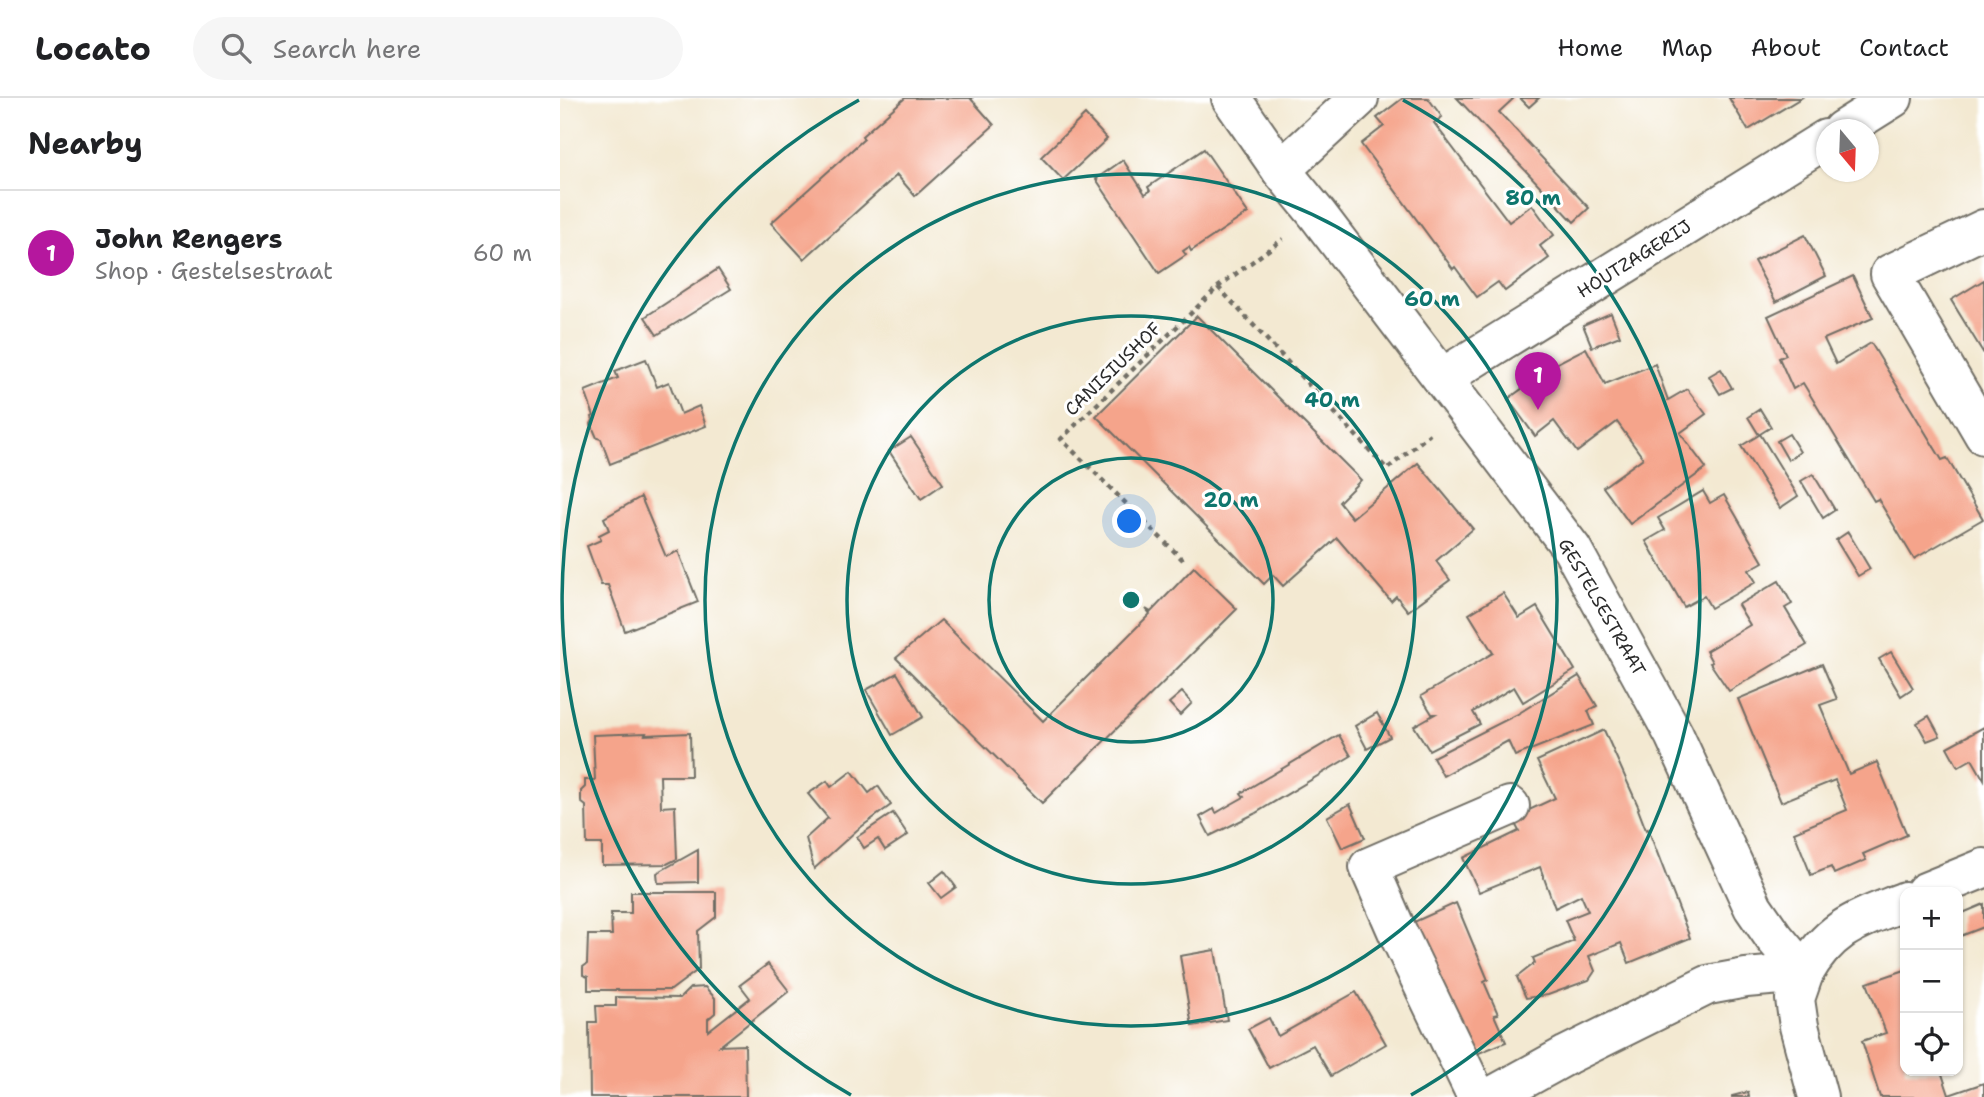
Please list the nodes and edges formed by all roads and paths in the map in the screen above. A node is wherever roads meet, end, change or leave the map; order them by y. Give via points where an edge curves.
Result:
1 (1231, 98) edge
2 (1360, 98) edge
3 (1892, 98) edge
4 (1859, 119) edge
5 (1816, 146) edge
6 (1281, 170) junction
7 (1317, 214) junction
8 (1984, 229) edge
9 (1218, 287) junction
10 (1452, 393) junction
11 (1984, 435) edge
12 (1183, 560) dead end
13 (1510, 806) dead end
14 (1984, 868) edge
15 (1937, 887) edge
16 (1900, 903) edge
17 (1804, 973) junction
18 (1477, 1097) edge
19 (1491, 1097) edge
20 (1818, 1097) edge

1 - 6 street, GESTELSESTRAAT
2 - 6 street
3 - 4 street
5 - 10 street, HOUTZAGERIJ
6 - 7 street, GESTELSESTRAAT
7 - 9 path, CANISIUSHOF
7 - 10 street, GESTELSESTRAAT
8 - 11 street via 1890,274
9 - 10 path via 1387,469
9 - 12 path, CANISIUSHOF via 1061,439
10 - 17 street, GESTELSESTRAAT via 1572,549 1674,735 1753,907
13 - 18 street via 1369,867
14 - 15 street
16 - 17 street via 1844,926 1820,948
17 - 19 street via 1708,985
17 - 20 street via 1795,999

